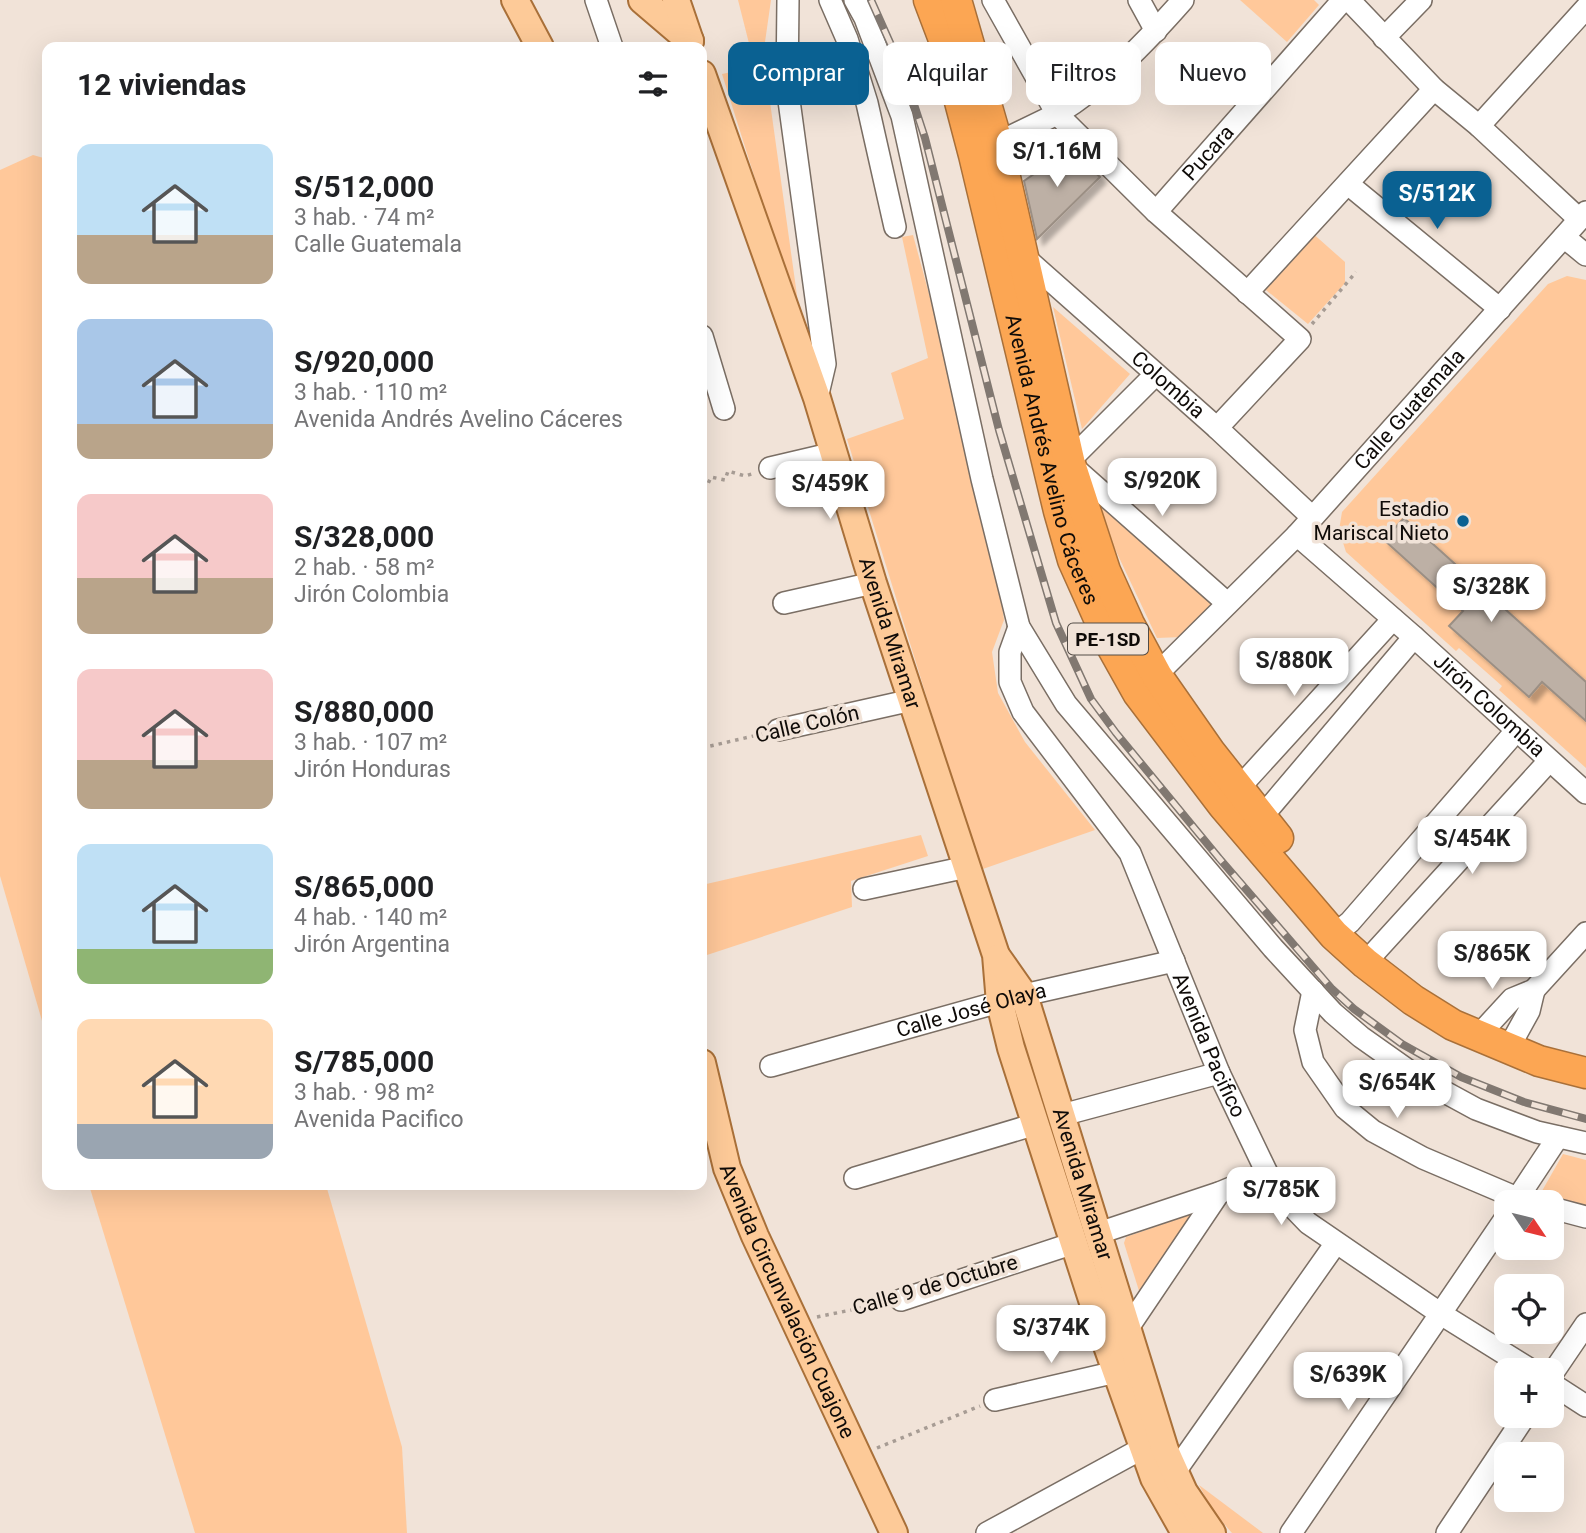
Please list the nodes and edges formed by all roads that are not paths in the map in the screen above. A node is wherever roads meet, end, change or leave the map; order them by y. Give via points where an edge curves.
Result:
1 (515, 0) edge
2 (596, 0) edge
3 (642, 0) edge
4 (676, 0) edge
5 (788, 0) edge
6 (831, 0) edge
7 (855, 0) edge
8 (929, 0) edge
9 (956, 0) edge
10 (992, 0) edge
11 (1139, 0) edge
12 (1183, 0) edge
13 (1343, 0) edge
14 (1349, 0) edge
15 (1421, 0) edge
16 (1586, 8) edge
17 (1156, 31) junction
18 (1384, 38) junction
19 (537, 42) edge
20 (610, 42) edge
21 (689, 42) edge
22 (690, 42) edge
23 (707, 88) edge
24 (1434, 89) junction
25 (1057, 114) junction
26 (1479, 126) junction
27 (985, 148) junction
28 (1348, 184) junction
29 (1156, 212) junction
30 (1583, 215) edge
31 (895, 227) dead end
32 (1564, 237) junction
33 (1586, 255) edge
34 (1023, 256) junction
35 (1247, 293) junction
36 (1500, 309) junction
37 (707, 353) edge
38 (1155, 374) junction
39 (817, 398) junction
40 (724, 409) dead end
41 (1217, 428) junction
42 (834, 453) junction
43 (1070, 462) junction
44 (770, 468) road end
45 (1312, 517) junction
46 (1297, 535) junction
47 (873, 583) junction
48 (784, 603) dead end
49 (1227, 603) junction
50 (1393, 619) junction
51 (1019, 627) junction
52 (1414, 637) junction
53 (1147, 684) junction
54 (912, 700) junction
55 (778, 730) road end
56 (1516, 731) junction
57 (1549, 761) junction
58 (1586, 793) edge
59 (1231, 797) junction
60 (1255, 825) junction
61 (967, 867) junction
62 (864, 889) dead end
63 (1342, 929) junction
64 (1586, 933) edge
65 (1371, 956) junction
66 (1174, 961) junction
67 (1313, 991) junction
68 (1012, 999) junction
69 (1499, 1035) junction
70 (1586, 1055) edge
71 (771, 1066) dead end
72 (1219, 1073) junction
73 (1586, 1073) edge
74 (707, 1084) edge
75 (1062, 1115) junction
76 (1036, 1124) junction
77 (1558, 1136) junction
78 (1586, 1143) edge
79 (1267, 1173) junction
80 (855, 1178) dead end
81 (1527, 1190) edge
82 (1494, 1193) edge
83 (1219, 1194) junction
84 (1564, 1211) edge
85 (1586, 1217) edge
86 (1099, 1233) junction
87 (1494, 1239) edge
88 (1074, 1243) junction
89 (1336, 1243) junction
90 (901, 1300) road end
91 (1441, 1314) junction
92 (1586, 1324) edge
93 (1128, 1328) junction
94 (1512, 1358) edge
95 (1563, 1358) edge
96 (1116, 1372) junction
97 (1564, 1392) edge
98 (995, 1400) road end
99 (1586, 1406) edge
100 (1517, 1428) edge
101 (1143, 1448) junction
102 (1174, 1473) junction
103 (894, 1533) edge
104 (987, 1533) edge
105 (1185, 1533) edge
106 (1212, 1533) edge
107 (1290, 1533) edge
108 (1447, 1533) edge

1 - 19 main road
2 - 20 street
3 - 21 main road
4 - 22 main road
5 - 39 street via 786,86 825,364
6 - 31 street via 867,103
7 - 51 street via 902,116
8 - 27 highway, Avenida Andrés Avelino Cáceres / PE-1SD
9 - 27 highway, Avenida Andrés Avelino Cáceres / PE-1SD
10 - 25 street
11 - 17 street
12 - 17 street
13 - 29 street, Pucara
14 - 18 street
15 - 18 street
16 - 26 street
17 - 25 street via 1085,97
18 - 24 street
23 - 39 main road, Avenida Miramar
24 - 26 street
24 - 28 street
25 - 27 street
25 - 29 street
26 - 30 street
27 - 34 highway, Avenida Andrés Avelino Cáceres / PE-1SD
27 - 53 highway, Avenida Andrés Avelino Cáceres / PE-1SD via 1073,560 1110,643
28 - 35 street
28 - 36 street
29 - 35 street
30 - 32 street, Calle Guatemala
32 - 33 street
32 - 36 street, Calle Guatemala
34 - 38 street, Colombia
34 - 43 highway, Avenida Andrés Avelino Cáceres / PE-1SD
35 - 41 street via 1300,339
36 - 45 street, Calle Guatemala
37 - 40 street
38 - 41 street, Colombia
38 - 43 street
39 - 42 main road, Avenida Miramar
41 - 45 street, Colombia
42 - 44 street
42 - 47 main road, Avenida Miramar
43 - 49 street
43 - 53 highway, Avenida Andrés Avelino Cáceres / PE-1SD
45 - 46 street, Calle Guatemala
46 - 49 street, Calle Guatemala
46 - 50 street, Jirón Colombia
47 - 48 street
47 - 54 main road, Avenida Miramar
49 - 53 street, Calle Guatemala
50 - 52 street, Jirón Colombia
50 - 59 street
51 - 66 street, Avenida Pacifico via 1010,652 1010,682 1023,712 1130,853
51 - 67 street via 1066,704
52 - 56 street, Jirón Colombia
52 - 60 street
53 - 59 highway, Avenida Andrés Avelino Cáceres / PE-1SD
54 - 55 street, Calle Colón
54 - 61 main road, Avenida Miramar
56 - 57 street, Jirón Colombia
56 - 63 street
57 - 58 street, Jirón Colombia
57 - 65 street
59 - 60 highway, Avenida Andrés Avelino Cáceres / PE-1SD
60 - 63 highway, Avenida Andrés Avelino Cáceres / PE-1SD
61 - 62 street
61 - 68 main road, Avenida Miramar
63 - 65 highway, Avenida Andrés Avelino Cáceres / PE-1SD
64 - 69 street via 1534,990 1529,1011
65 - 69 highway, Avenida Andrés Avelino Cáceres / PE-1SD via 1424,984
66 - 68 street, Calle José Olaya
66 - 72 street, Avenida Pacifico
67 - 77 street via 1361,1037 1419,1078 1476,1109
67 - 82 street via 1305,1030 1313,1062 1345,1108 1373,1131
68 - 71 street, Calle José Olaya
68 - 75 main road, Avenida Miramar
68 - 76 main road, Avenida Miramar via 1011,1048
69 - 70 highway, Avenida Andrés Avelino Cáceres / PE-1SD
69 - 73 highway, Avenida Andrés Avelino Cáceres / PE-1SD via 1539,1061
72 - 75 street
72 - 79 street, Avenida Pacifico
74 - 103 main road, Avenida Circunvalación Cuajone via 727,1168 755,1237
75 - 86 main road, Avenida Miramar
76 - 80 street
76 - 88 main road, Avenida Miramar
77 - 78 street
77 - 81 street
79 - 83 street
79 - 89 street, Avenida Pacifico via 1294,1210
83 - 86 street
83 - 93 street
84 - 85 street
86 - 93 main road, Avenida Miramar
87 - 91 street
88 - 90 street, Calle 9 de Octubre
88 - 96 main road, Avenida Miramar
89 - 91 street, Avenida Pacifico
89 - 102 street
91 - 94 street, Avenida Pacifico
91 - 107 street
92 - 95 street
93 - 102 main road, Avenida Miramar
96 - 98 street
96 - 101 main road, Avenida Miramar
97 - 99 street
100 - 108 street
101 - 104 street
101 - 105 main road, Avenida Miramar via 1163,1498
102 - 106 main road, Avenida Miramar

